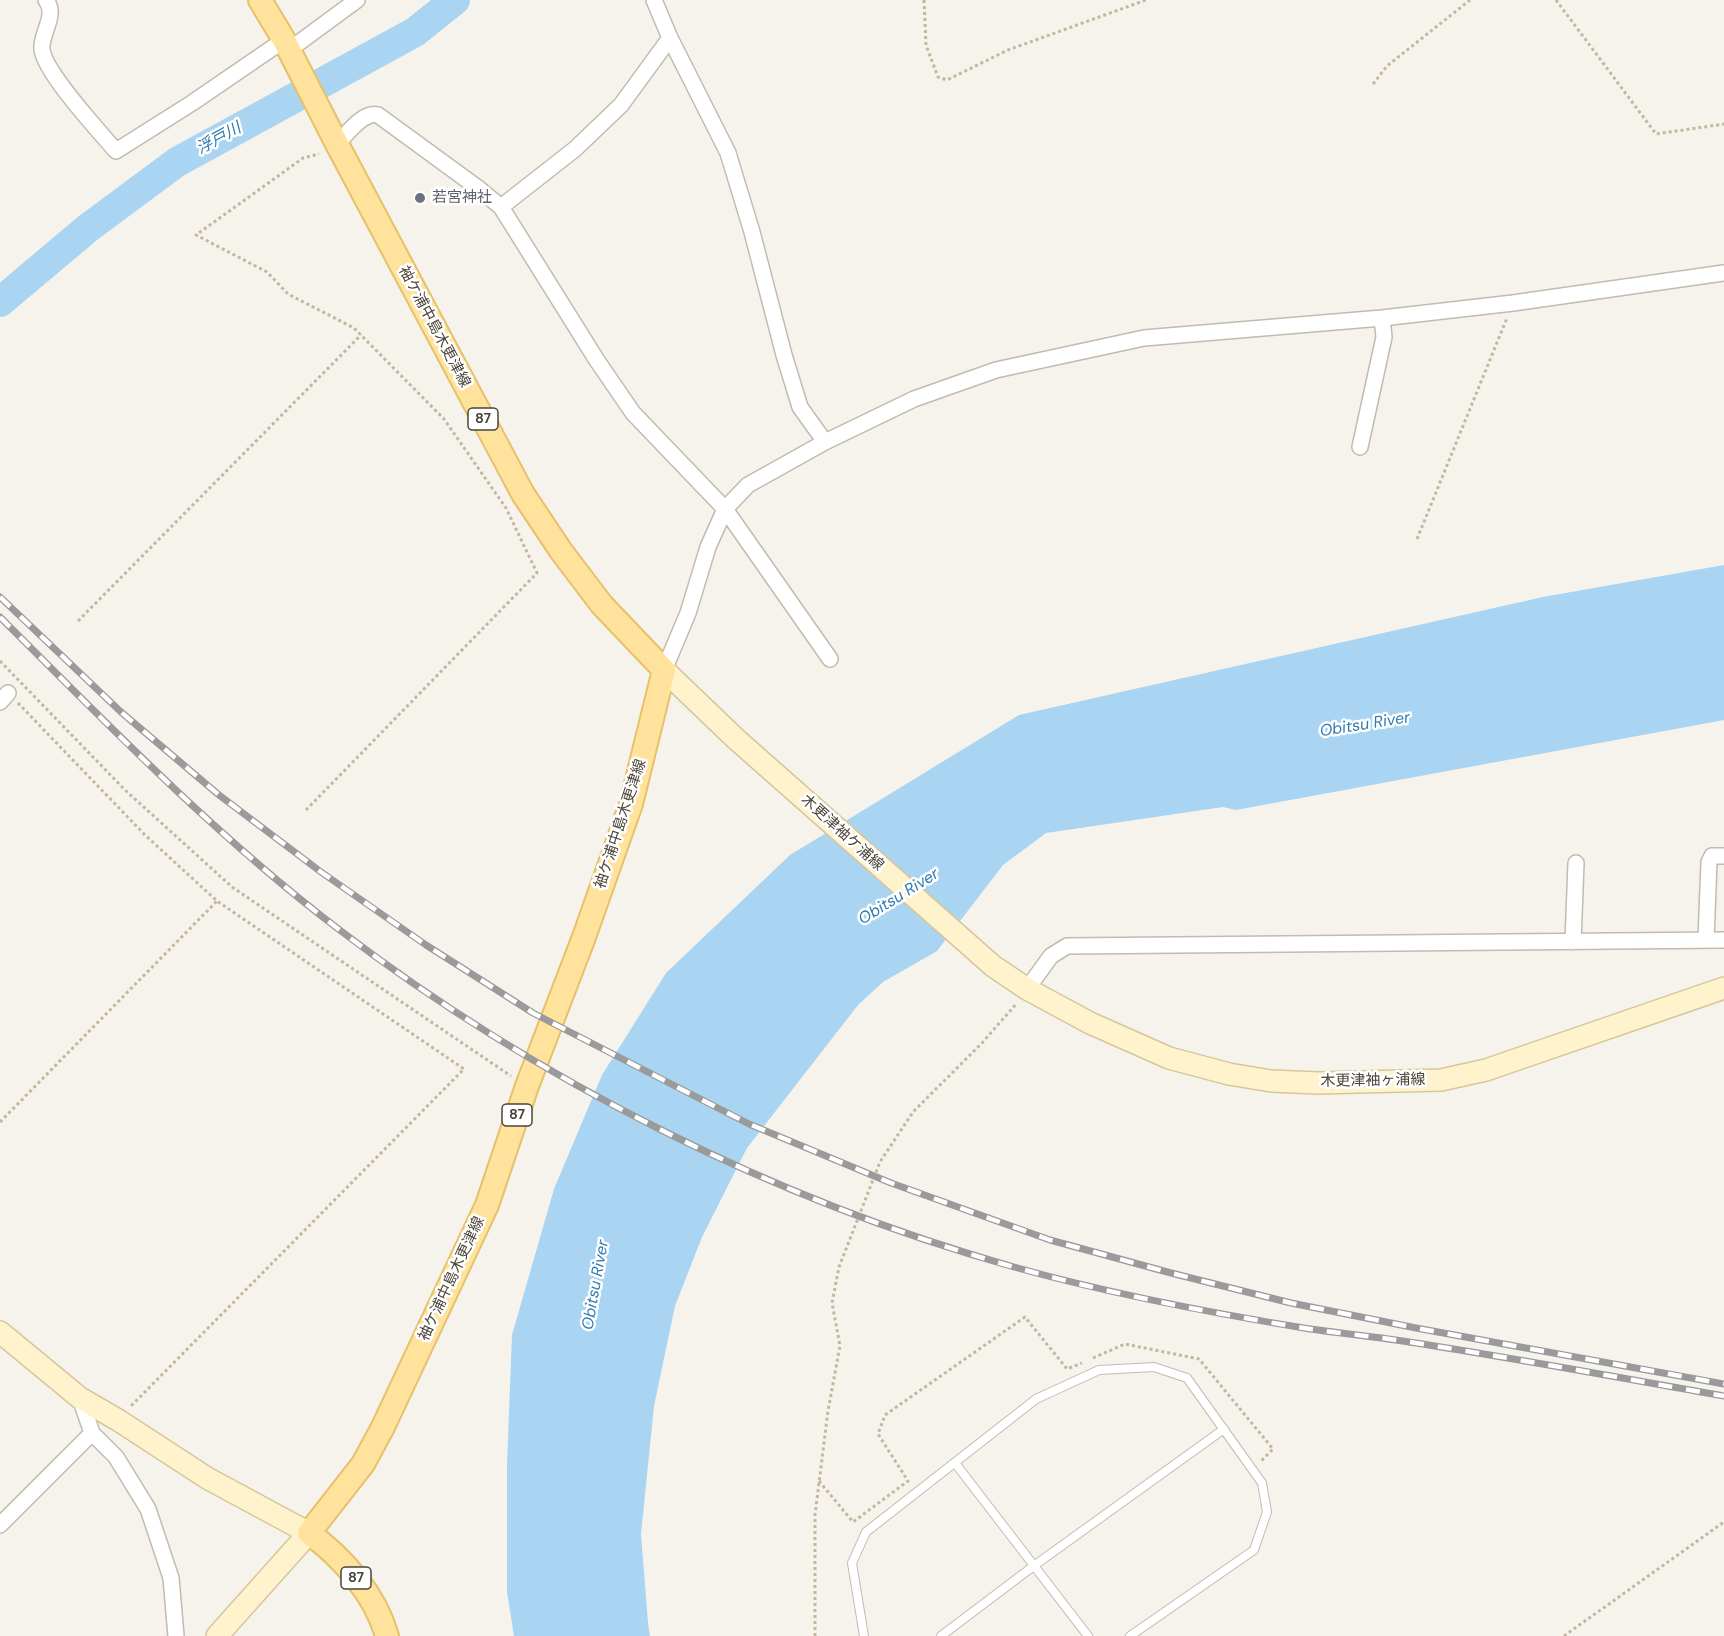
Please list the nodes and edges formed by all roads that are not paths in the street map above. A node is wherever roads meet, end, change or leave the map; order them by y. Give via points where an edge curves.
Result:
1 (46, 0) edge
2 (260, 0) edge
3 (357, 0) edge
4 (654, 0) edge
5 (670, 38) junction
6 (289, 50) junction
7 (337, 144) junction
8 (501, 207) junction
9 (1724, 273) edge
10 (1382, 318) junction
11 (825, 442) junction
12 (1360, 447) dead end
13 (725, 509) junction
14 (830, 659) dead end
15 (664, 670) junction
16 (1724, 856) edge
17 (1576, 863) dead end
18 (1706, 940) junction
19 (1724, 940) edge
20 (1573, 942) junction
21 (1724, 988) edge
22 (1027, 989) junction
23 (0, 1332) edge
24 (80, 1398) junction
25 (1224, 1429) junction
26 (92, 1433) junction
27 (955, 1463) junction
28 (0, 1526) edge
29 (309, 1533) junction
30 (1035, 1565) junction
31 (176, 1636) edge
32 (217, 1636) edge
33 (387, 1636) edge
34 (864, 1636) edge
35 (941, 1636) edge
36 (1088, 1636) edge
37 (1130, 1636) edge

1 - 6 street via 50,20 41,48 52,73 116,151 192,103
2 - 6 main road, 袖ケ浦中島木更津線 / 87
3 - 6 street
4 - 5 street
5 - 8 street via 621,105 575,149
5 - 11 street via 728,153 800,407
6 - 7 main road, 袖ケ浦中島木更津線 / 87
7 - 8 street via 365,116 378,115
7 - 15 main road, 袖ケ浦中島木更津線 / 87 via 522,494 603,605
8 - 13 street via 633,413
9 - 10 street
10 - 11 street via 1144,338 996,370 914,399
10 - 12 street via 1384,337
11 - 13 street via 748,485
13 - 14 street
13 - 15 street
15 - 22 main road, 木更津袖ケ浦線 via 964,941
15 - 29 main road, 袖ケ浦中島木更津線 / 87 via 631,804 487,1205 384,1427 363,1464
16 - 18 street via 1712,856 1709,862
17 - 20 street
18 - 19 street
18 - 20 street
20 - 22 street via 1067,946 1051,956
21 - 22 main road, 木更津袖ヶ浦線 via 1486,1070 1441,1080 1318,1083 1270,1081 1169,1058 1090,1023
23 - 24 main road
24 - 26 street
24 - 29 main road via 207,1478
25 - 27 lane via 1186,1378 1154,1367 1099,1370 1036,1399
25 - 30 lane
25 - 37 lane via 1262,1483 1267,1512 1254,1550
26 - 28 street
26 - 31 street via 116,1457 148,1509 171,1578
27 - 30 lane
27 - 34 lane via 866,1532 852,1563
29 - 32 main road
29 - 33 main road, 87 via 345,1564 368,1594
30 - 35 lane
30 - 36 lane

